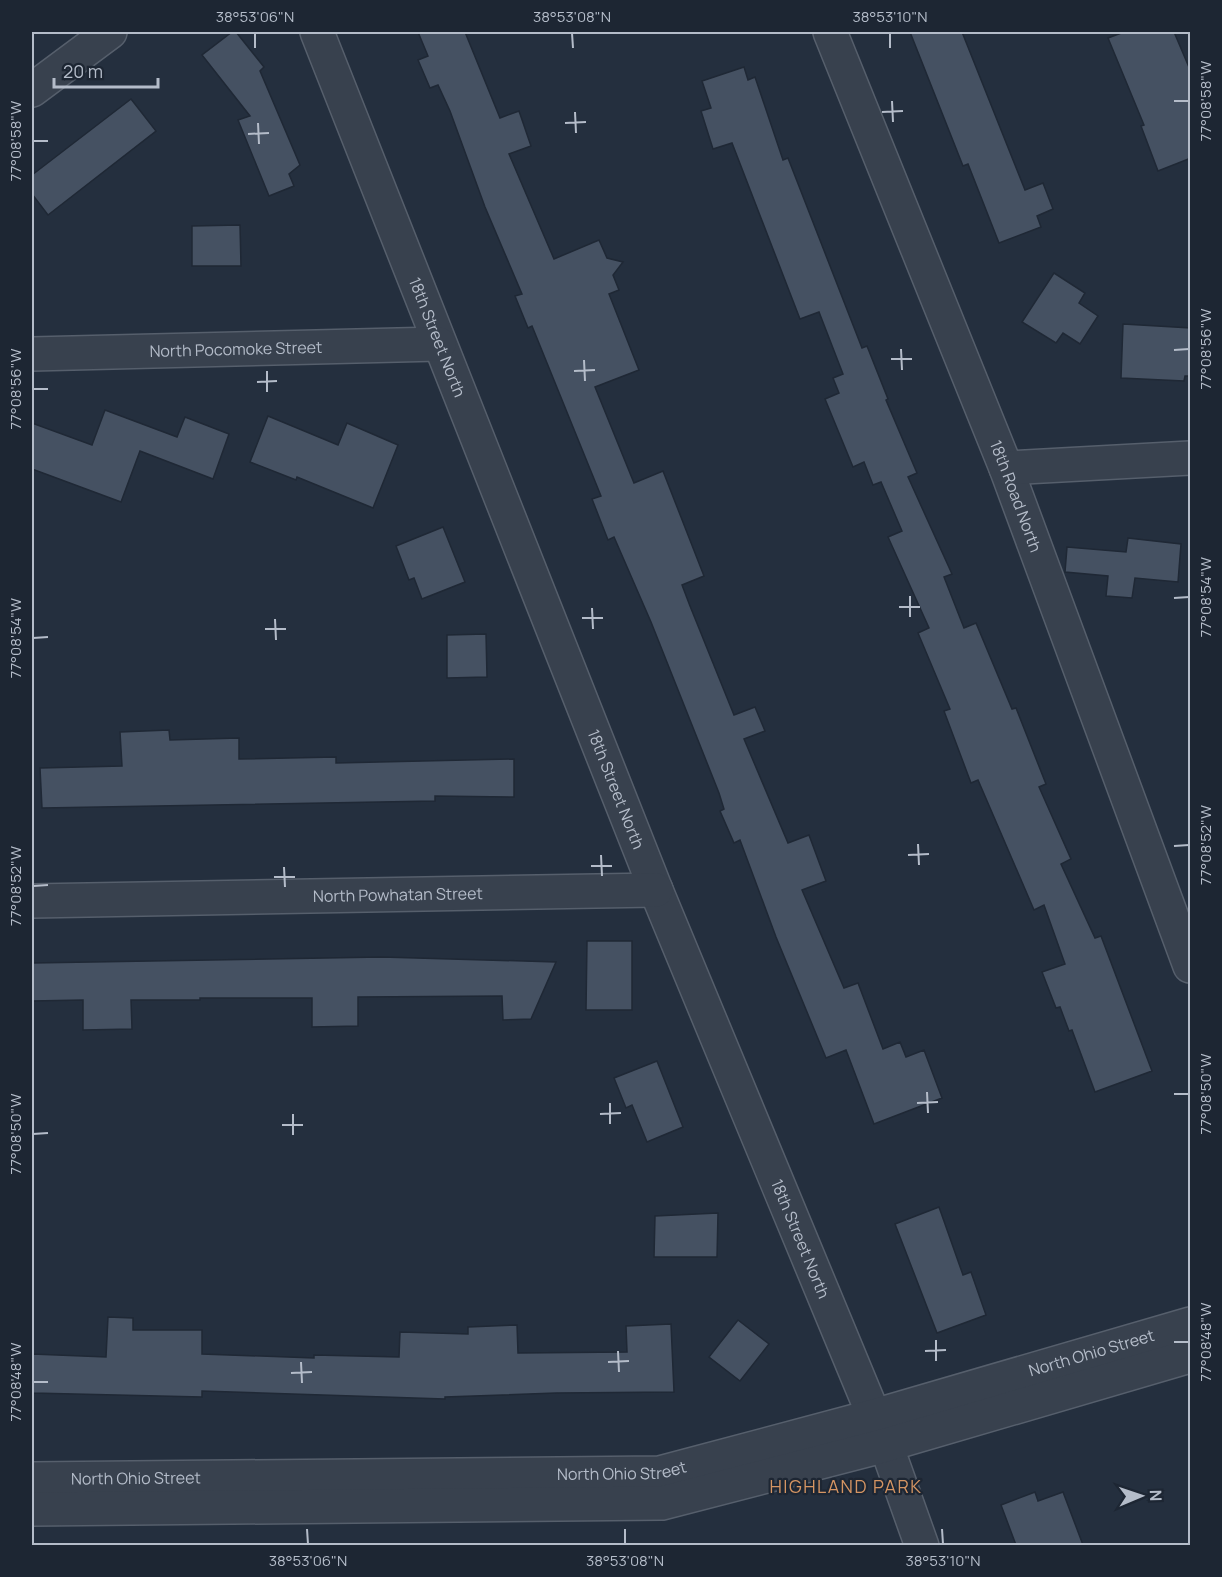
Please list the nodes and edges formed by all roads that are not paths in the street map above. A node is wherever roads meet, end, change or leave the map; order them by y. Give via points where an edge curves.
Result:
1 (110, 32) edge
2 (317, 32) edge
3 (830, 32) edge
4 (32, 90) edge
5 (439, 344) junction
6 (32, 354) edge
7 (1191, 458) edge
8 (1006, 468) junction
9 (656, 890) junction
10 (32, 901) edge
11 (1191, 966) edge
12 (1191, 1324) edge
13 (1191, 1356) edge
14 (880, 1431) junction
15 (32, 1479) edge
16 (413, 1491) junction
17 (32, 1509) edge
18 (922, 1545) edge

1 - 4 street
2 - 5 street, 18th Street North
3 - 8 street, 18th Road North
5 - 6 street, North Pocomoke Street
5 - 9 street, 18th Street North
7 - 8 street
8 - 11 street, 18th Road North
9 - 10 street, North Powhatan Street
9 - 14 street, 18th Street North
12 - 14 street, North Ohio Street
13 - 14 street, North Ohio Street
14 - 16 street, North Ohio Street via 662,1503
14 - 18 street, 18th Street North
15 - 16 street, North Ohio Street
16 - 17 street, North Ohio Street

